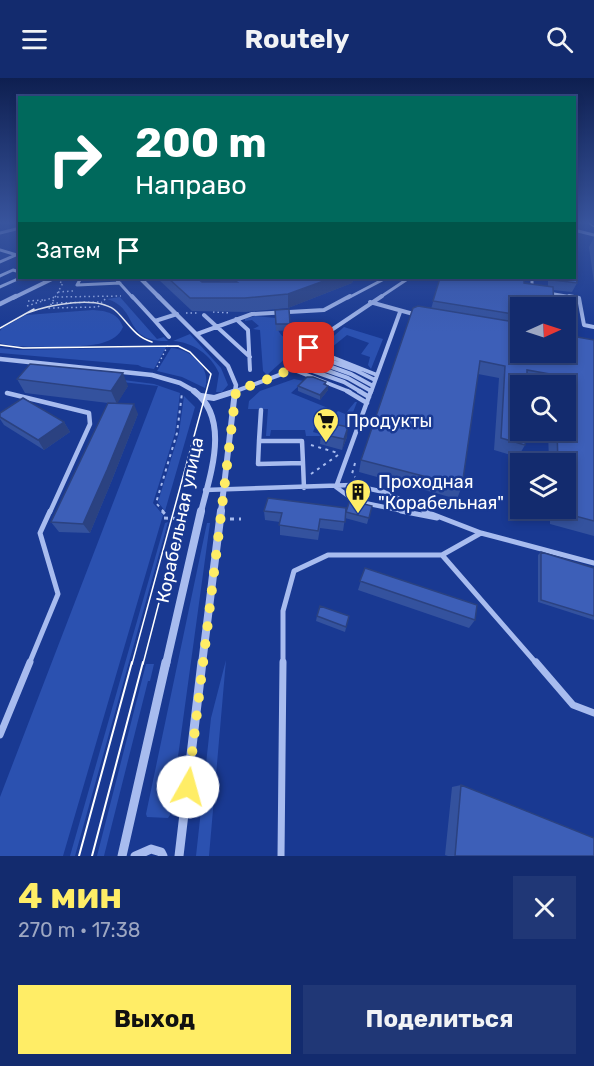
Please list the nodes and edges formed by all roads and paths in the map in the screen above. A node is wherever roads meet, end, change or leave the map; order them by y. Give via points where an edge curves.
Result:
1 (18, 271) edge
2 (0, 276) edge
3 (18, 279) edge
4 (52, 279) edge
5 (80, 279) edge
6 (116, 279) edge
7 (141, 279) edge
8 (384, 279) edge
9 (407, 279) edge
10 (532, 279) edge
11 (120, 283) junction
12 (0, 287) edge
13 (532, 291) edge
14 (58, 292) dead end
15 (544, 293) edge
16 (107, 296) junction
17 (55, 297) junction
18 (132, 297) junction
19 (46, 300) junction
20 (20, 301) dead end
21 (102, 302) junction
22 (370, 302) junction
23 (52, 303) junction
24 (0, 304) edge
25 (27, 306) dead end
26 (400, 312) junction
27 (177, 314) junction
28 (186, 314) dead end
29 (204, 315) dead end
30 (245, 316) junction
31 (428, 317) edge
32 (236, 319) junction
33 (155, 321) junction
34 (216, 327) junction
35 (594, 327) edge
36 (197, 334) junction
37 (170, 338) joint
38 (305, 352) junction
39 (250, 357) junction
40 (0, 359) edge
41 (297, 360) junction
42 (293, 364) junction
43 (289, 368) junction
44 (156, 370) dead end
45 (250, 370) dead end
46 (375, 380) junction
47 (236, 391) junction
48 (371, 391) junction
49 (7, 393) dead end
50 (182, 393) dead end
51 (200, 395) junction
52 (369, 397) junction
53 (367, 403) junction
54 (261, 410) dead end
55 (259, 441) junction
56 (302, 445) junction
57 (338, 454) junction
58 (347, 456) junction
59 (303, 464) junction
60 (304, 476) junction
61 (362, 480) dead end
62 (336, 487) junction
63 (304, 488) junction
64 (205, 490) junction
65 (225, 490) junction
66 (230, 519) dead end
67 (241, 519) dead end
68 (445, 520) junction
69 (481, 534) junction
70 (181, 540) dead end
71 (442, 555) junction
72 (594, 563) edge
73 (594, 713) edge
74 (0, 735) edge
75 (122, 856) edge
76 (135, 856) edge
77 (163, 856) edge
78 (179, 856) edge
79 (281, 856) edge

1 - 2 lane
3 - 12 lane
4 - 24 street
5 - 11 lane via 77,285
6 - 11 lane
7 - 27 street, Корабельная улица
8 - 30 lane via 324,310
9 - 22 lane
10 - 13 lane
11 - 18 lane
14 - 17 path
15 - 35 lane via 579,298 584,325
16 - 17 path
16 - 18 path
16 - 21 path
17 - 19 path
17 - 23 path
18 - 33 lane
19 - 20 path
19 - 25 path
21 - 23 path
21 - 23 path via 98,307 49,308
22 - 26 lane
22 - 38 lane
26 - 31 lane
26 - 46 lane
27 - 33 lane
27 - 36 street, Корабельная улица
28 - 30 path
29 - 34 lane
30 - 32 lane
32 - 34 lane
32 - 39 lane via 248,330
33 - 37 lane
34 - 36 lane
34 - 39 lane
36 - 47 street, Корабельная улица via 228,366
37 - 44 path
38 - 41 lane
38 - 46 lane via 351,374
38 - 46 lane via 358,366
39 - 45 lane
40 - 51 street via 160,377
41 - 42 lane
41 - 48 lane via 348,378
42 - 43 lane
42 - 52 lane via 344,382
43 - 47 lane
43 - 53 lane via 340,387
46 - 48 lane
47 - 51 street via 214,398
47 - 65 street, Корабельная улица
48 - 52 lane
49 - 74 lane via 88,413 90,424 40,533 58,594
50 - 70 path via 177,433 156,503 165,516 188,519
51 - 64 street, Корабельная улица via 214,415 216,429
52 - 53 lane
53 - 58 lane
54 - 55 lane
55 - 56 lane via 302,441
55 - 59 lane via 258,464
56 - 57 path via 339,451
56 - 59 lane
57 - 58 path
57 - 60 path
58 - 61 path via 356,459 352,474
58 - 62 lane
59 - 60 lane
60 - 63 lane
62 - 63 lane
62 - 68 lane via 355,501
62 - 68 lane via 352,485 384,492
63 - 65 lane
64 - 65 lane
64 - 75 street, Корабельная улица
65 - 78 street, Корабельная улица
66 - 67 path
68 - 69 lane
69 - 71 lane
69 - 72 lane
71 - 73 lane via 573,705
71 - 79 lane via 328,555 294,571 284,611
76 - 77 street via 151,849

